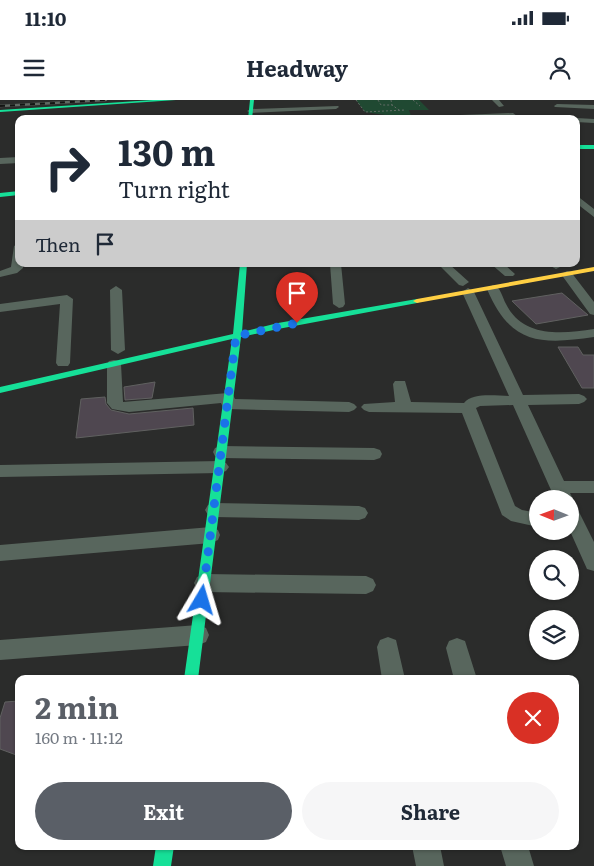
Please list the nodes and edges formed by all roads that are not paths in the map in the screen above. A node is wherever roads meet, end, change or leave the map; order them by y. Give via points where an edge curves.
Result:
1 (174, 100) edge
2 (495, 100) edge
3 (557, 106) dead end
4 (336, 107) dead end
5 (594, 107) edge
6 (0, 110) edge
7 (251, 110) edge
8 (513, 115) edge
9 (580, 120) edge
10 (594, 121) edge
11 (580, 147) edge
12 (594, 147) edge
13 (15, 160) edge
14 (0, 161) edge
15 (15, 194) edge
16 (0, 196) edge
17 (580, 202) edge
18 (591, 212) edge
19 (594, 259) edge
20 (580, 261) edge
21 (17, 267) edge
22 (243, 267) edge
23 (335, 267) edge
24 (446, 267) edge
25 (501, 267) edge
26 (561, 267) edge
27 (594, 269) edge
28 (0, 274) edge
29 (509, 274) junction
30 (465, 287) junction
31 (493, 289) junction
32 (116, 290) dead end
33 (339, 304) junction
34 (0, 308) edge
35 (594, 311) edge
36 (238, 323) junction
37 (594, 333) edge
38 (236, 336) junction
39 (165, 340) dead end
40 (117, 354) junction
41 (63, 363) dead end
42 (400, 384) dead end
43 (0, 390) edge
44 (579, 399) dead end
45 (518, 400) junction
46 (228, 401) junction
47 (349, 407) dead end
48 (369, 407) dead end
49 (404, 408) junction
50 (468, 408) junction
51 (374, 454) dead end
52 (221, 460) junction
53 (0, 471) edge
54 (594, 487) edge
55 (560, 490) edge
56 (578, 490) edge
57 (214, 510) junction
58 (359, 513) dead end
59 (529, 518) edge
60 (579, 534) edge
61 (211, 535) junction
62 (0, 553) edge
63 (594, 563) edge
64 (204, 583) junction
65 (366, 585) dead end
66 (198, 636) junction
67 (388, 647) dead end
68 (457, 648) dead end
69 (0, 650) edge
70 (192, 675) edge
71 (393, 675) edge
72 (465, 675) edge
73 (164, 850) edge
74 (427, 850) edge
75 (515, 850) edge
76 (162, 866) edge
77 (430, 866) edge
78 (520, 866) edge

1 - 6 main road
2 - 8 street
3 - 5 street
4 - 7 street
9 - 10 street
11 - 12 main road
13 - 14 street
15 - 16 main road
17 - 18 street
19 - 20 main road
21 - 28 street
22 - 36 main road
23 - 33 street
24 - 30 street
25 - 29 street
26 - 27 main road
26 - 29 main road
26 - 31 main road
26 - 35 street
29 - 30 main road
30 - 31 main road
30 - 33 main road
30 - 38 main road
30 - 45 street
31 - 37 street via 498,303 519,328 541,337
32 - 40 street
33 - 36 main road
34 - 41 street via 66,299
36 - 38 main road
36 - 39 main road
38 - 40 main road
38 - 46 main road
40 - 43 main road
40 - 46 street via 116,406
42 - 49 street
44 - 45 street
45 - 50 street via 479,401
45 - 55 street
46 - 47 street
46 - 52 main road
48 - 49 street
49 - 50 street
50 - 59 street via 508,510
51 - 52 street
52 - 53 street
52 - 57 main road
54 - 56 street
57 - 58 street
57 - 61 main road
60 - 63 street
61 - 62 street
61 - 64 main road
64 - 65 street
64 - 66 main road
66 - 69 street
66 - 70 main road
67 - 71 street
68 - 72 street
73 - 76 main road
74 - 77 street
75 - 78 street

